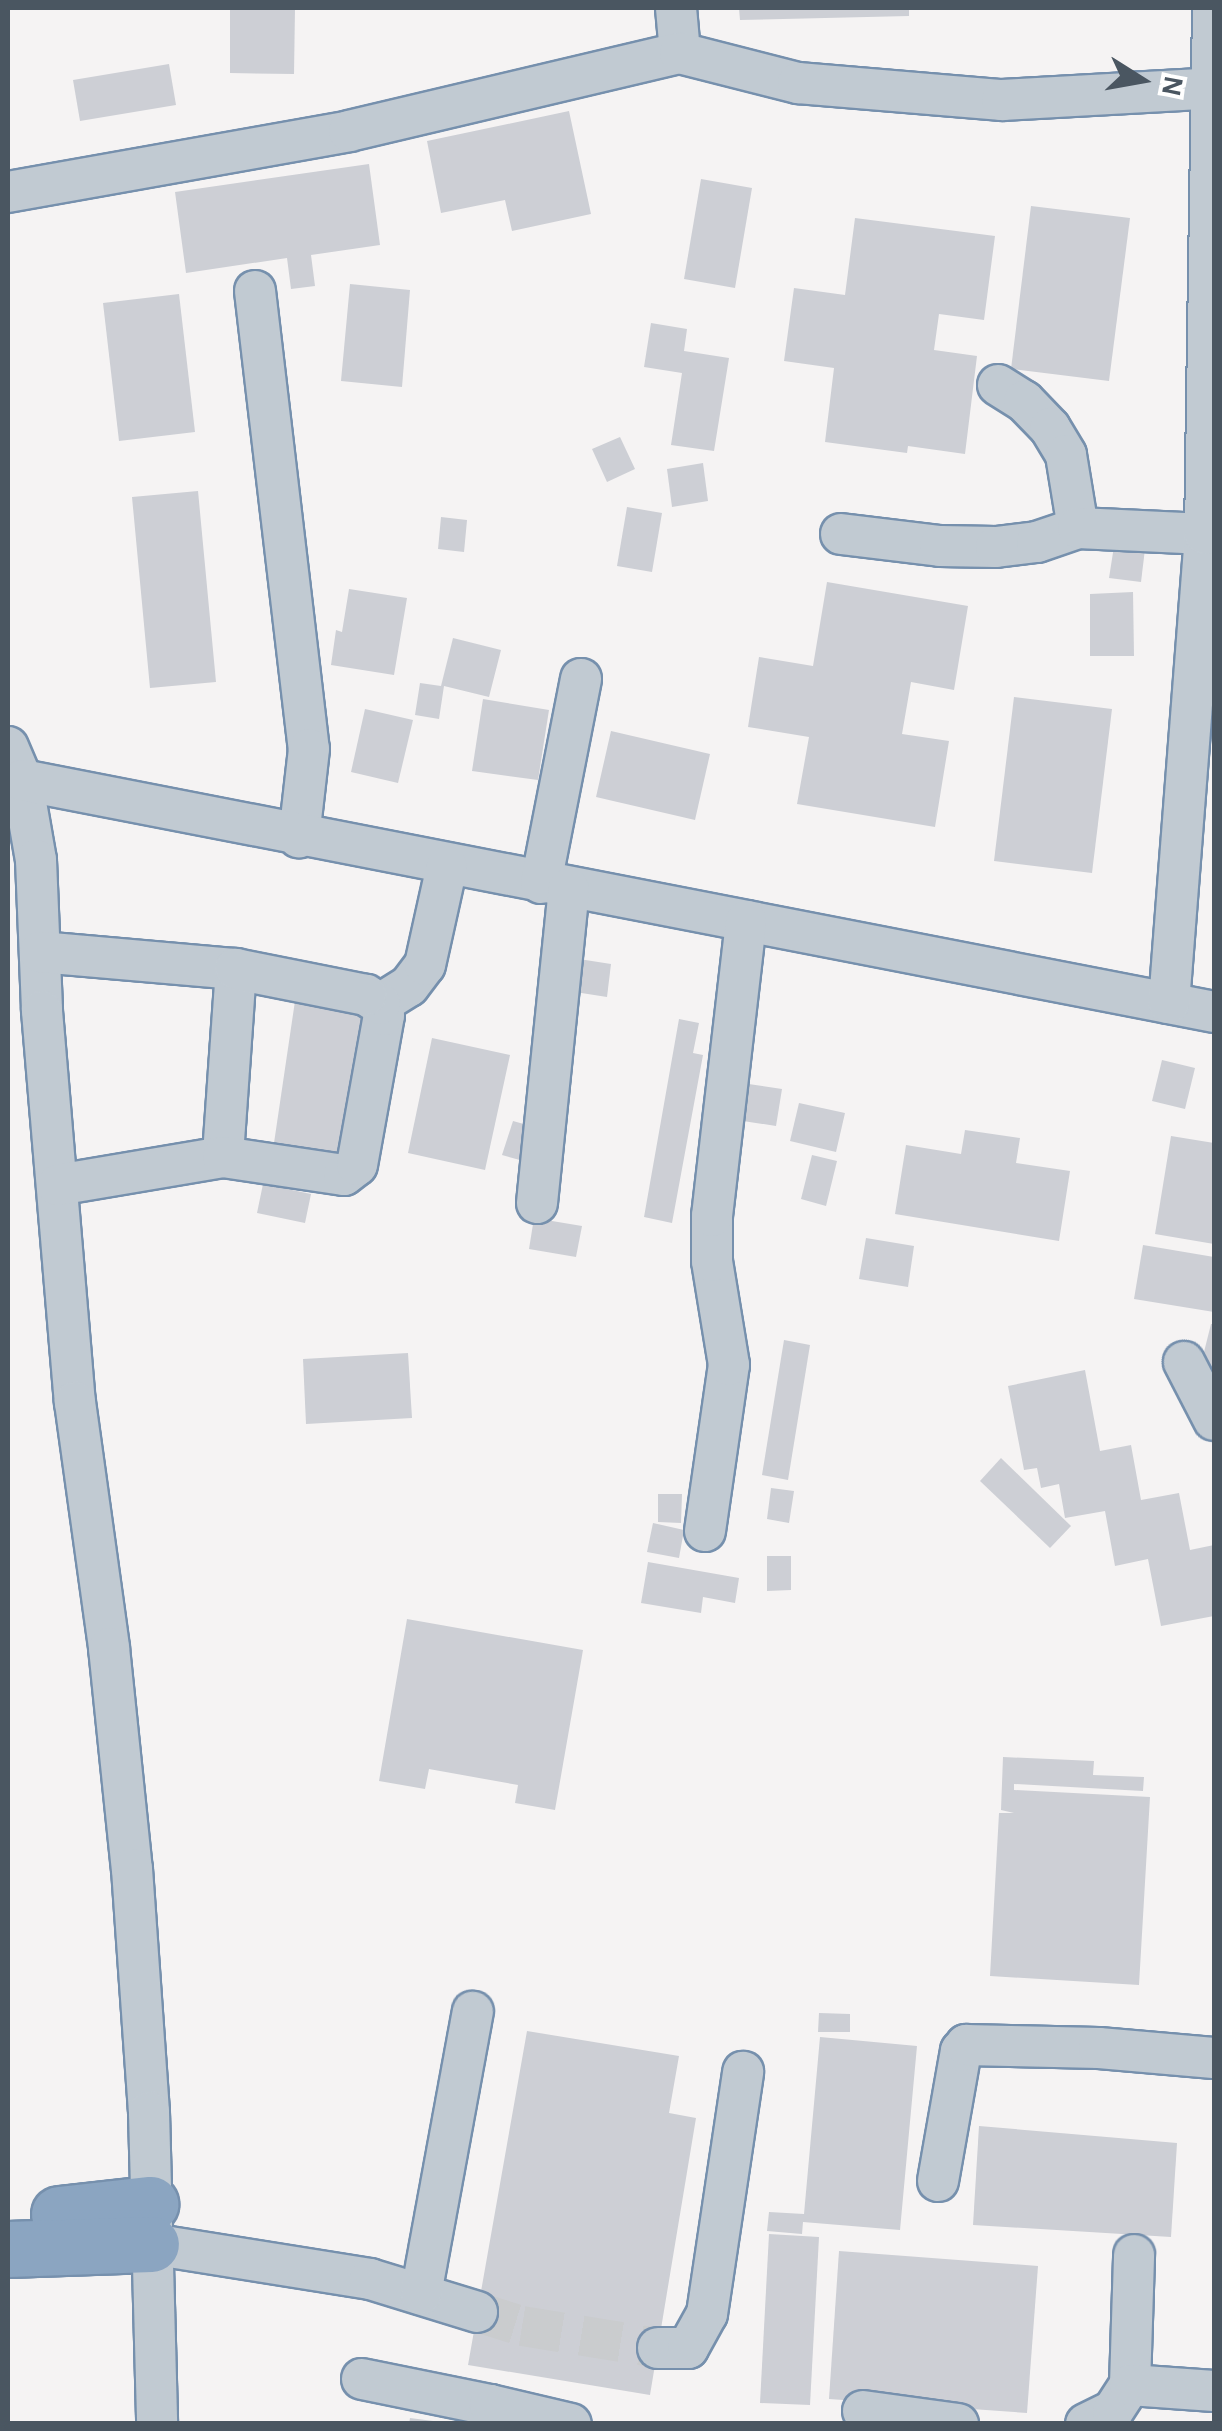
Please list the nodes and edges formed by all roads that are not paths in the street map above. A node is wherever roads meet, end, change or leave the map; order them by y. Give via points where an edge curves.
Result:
1 (676, 8) edge
2 (1213, 8) edge
3 (680, 53) junction
4 (1214, 88) edge
5 (8, 192) edge
6 (256, 290) dead end
7 (998, 386) dead end
8 (1078, 528) junction
9 (841, 534) dead end
10 (1205, 534) junction
11 (581, 679) dead end
12 (15, 764) edge
13 (299, 838) junction
14 (447, 866) junction
15 (556, 886) junction
16 (746, 921) junction
17 (40, 952) junction
18 (236, 969) junction
19 (1169, 1003) junction
20 (380, 1004) junction
21 (1214, 1012) edge
22 (223, 1157) junction
23 (57, 1185) junction
24 (538, 1204) dead end
25 (1184, 1362) dead end
26 (1214, 1420) edge
27 (705, 1532) dead end
28 (473, 2012) dead end
29 (1214, 2058) edge
30 (743, 2072) dead end
31 (938, 2181) dead end
32 (8, 2216) edge
33 (150, 2224) junction
34 (8, 2249) edge
35 (1134, 2255) dead end
36 (421, 2294) junction
37 (477, 2312) tunnel mouth
38 (658, 2348) tunnel mouth
39 (362, 2379) dead end
40 (1130, 2385) junction
41 (1214, 2391) edge
42 (863, 2410) dead end
43 (489, 2414) edge
44 (156, 2424) edge
45 (571, 2424) edge
46 (958, 2424) edge
47 (1086, 2424) edge

1 - 3 street
2 - 4 street
3 - 4 street via 798,84 1002,100
3 - 5 street via 348,130
4 - 10 street
6 - 13 street via 308,749
7 - 8 street via 1024,401 1066,455
8 - 9 street via 996,547
8 - 10 street
10 - 19 street
11 - 15 street
12 - 13 street
12 - 17 street via 36,860
13 - 14 street
14 - 15 street
14 - 20 street via 424,965 410,986
15 - 16 street
15 - 24 street
16 - 19 street
16 - 27 street via 712,1216 729,1365
17 - 18 street
17 - 23 street
18 - 20 street via 366,995
18 - 22 street
19 - 21 street
20 - 22 street via 384,1015 357,1165 344,1175
22 - 23 street
23 - 33 street via 75,1402 132,1869
25 - 26 street
28 - 36 street
29 - 31 street via 966,2045
30 - 38 street via 707,2314 688,2348
32 - 33 highway
33 - 34 highway
33 - 36 street
33 - 44 street
35 - 40 street
36 - 37 street
39 - 43 street
40 - 41 street
40 - 47 street via 1113,2412
42 - 46 street
43 - 45 street

